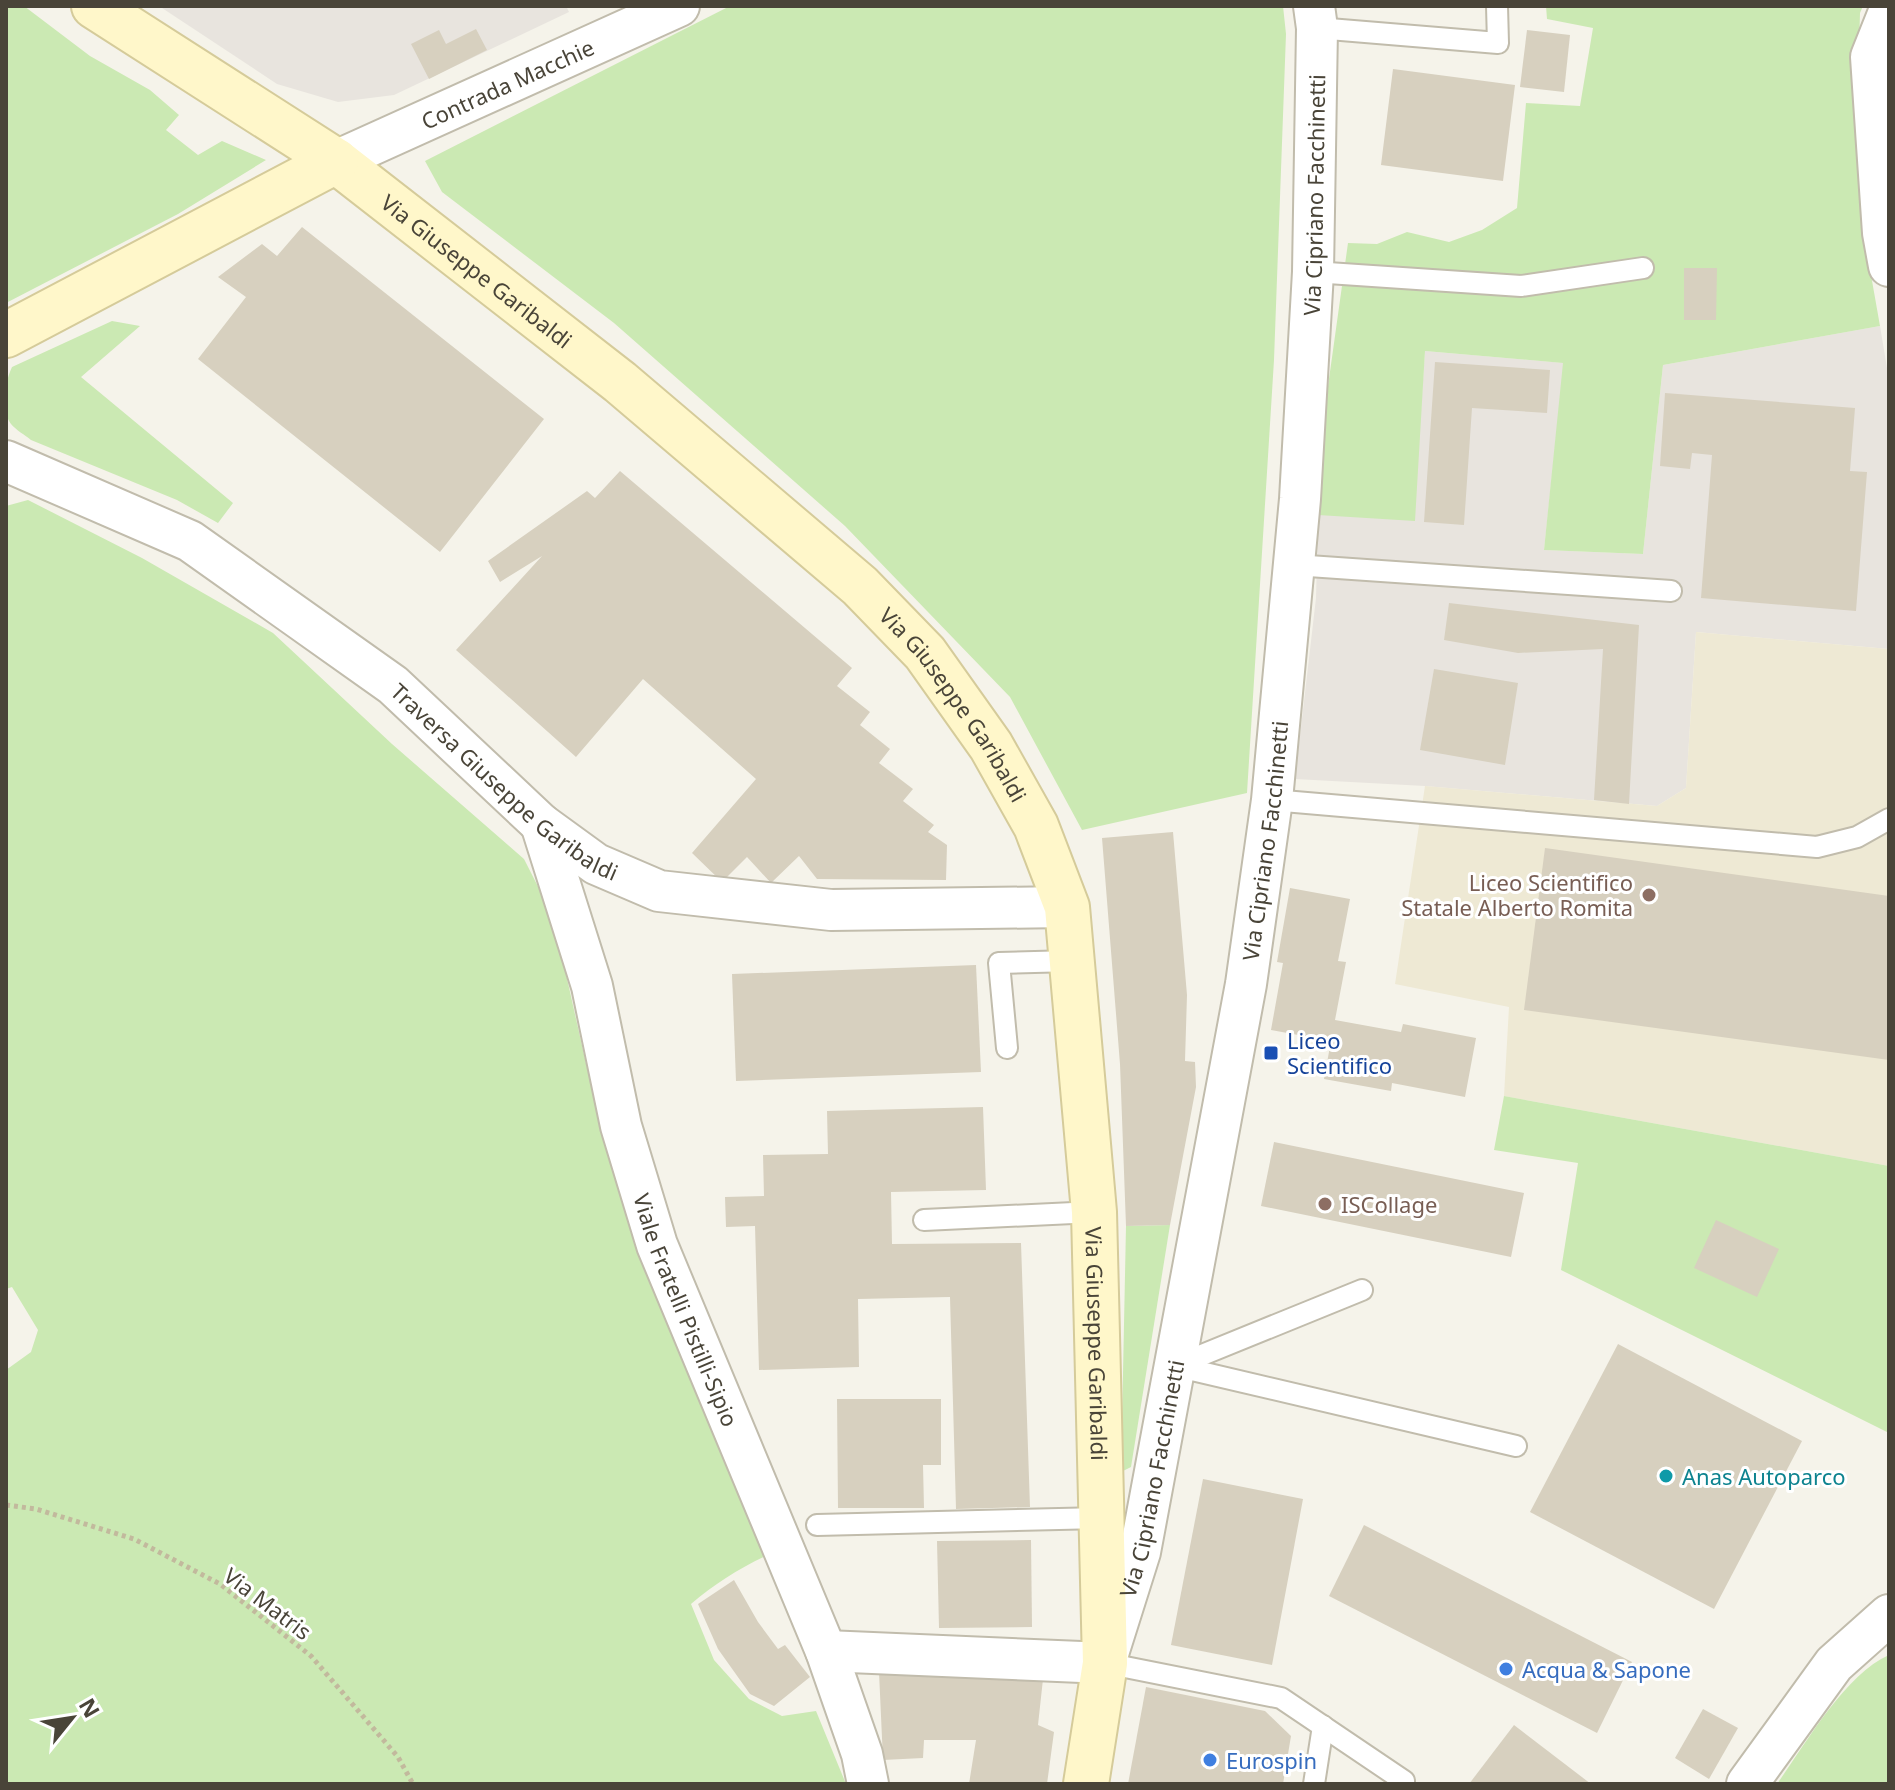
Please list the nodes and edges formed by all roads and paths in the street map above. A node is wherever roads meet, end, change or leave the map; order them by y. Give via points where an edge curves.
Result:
1 (94, 6) edge
2 (679, 6) edge
3 (1497, 6) edge
4 (1889, 12) edge
5 (1316, 17) edge
6 (336, 161) junction
7 (1889, 266) edge
8 (1643, 268) dead end
9 (1313, 272) junction
10 (6, 335) edge
11 (6, 461) edge
12 (1294, 565) junction
13 (1671, 591) dead end
14 (1272, 800) junction
15 (1889, 819) edge
16 (541, 824) junction
17 (1067, 907) junction
18 (1072, 961) junction
19 (1007, 1048) dead end
20 (1094, 1212) junction
21 (924, 1220) dead end
22 (1362, 1290) dead end
23 (1175, 1366) junction
24 (1516, 1446) dead end
25 (6, 1505) edge
26 (1102, 1518) junction
27 (817, 1525) dead end
28 (1889, 1615) edge
29 (826, 1651) junction
30 (1105, 1663) junction
31 (1323, 1726) junction
32 (413, 1784) edge
33 (868, 1784) edge
34 (1086, 1784) edge
35 (1314, 1784) edge
36 (1404, 1784) edge
37 (1747, 1784) edge

1 - 6 main road, Via Giuseppe Garibaldi
2 - 6 street, Contrada Macchie
3 - 5 lane via 1498,43
4 - 7 street via 1871,57
5 - 9 street, Via Cipriano Facchinetti
6 - 10 main road
6 - 17 main road, Via Giuseppe Garibaldi via 620,382 882,608 925,653 991,746 1036,826
8 - 9 lane via 1521,286
9 - 12 street, Via Cipriano Facchinetti
11 - 16 street, Traversa Giuseppe Garibaldi via 190,541 393,685
12 - 13 lane
12 - 14 street, Via Cipriano Facchinetti
14 - 15 lane via 1817,847 1857,837
14 - 23 street, Via Cipriano Facchinetti via 1246,984
16 - 17 street, Traversa Giuseppe Garibaldi via 596,864 659,891 831,910
16 - 29 street, Viale Fratelli Pistilli-Sipio via 592,986 621,1126 657,1245
17 - 18 main road, Via Giuseppe Garibaldi
18 - 19 lane via 999,963
18 - 20 main road, Via Giuseppe Garibaldi
20 - 21 lane
20 - 26 main road, Via Giuseppe Garibaldi
22 - 23 lane
23 - 24 lane
23 - 30 street, Via Cipriano Facchinetti via 1140,1552
25 - 32 path, Via Matris via 134,1539 220,1584 311,1656 398,1757
26 - 27 lane
26 - 30 main road, Via Giuseppe Garibaldi
28 - 37 street via 1834,1664
29 - 30 street
29 - 33 street, Viale Fratelli Pistilli-Sipio
30 - 31 lane via 1281,1698
30 - 34 main road, Via Giuseppe Garibaldi
31 - 35 lane
31 - 36 lane

